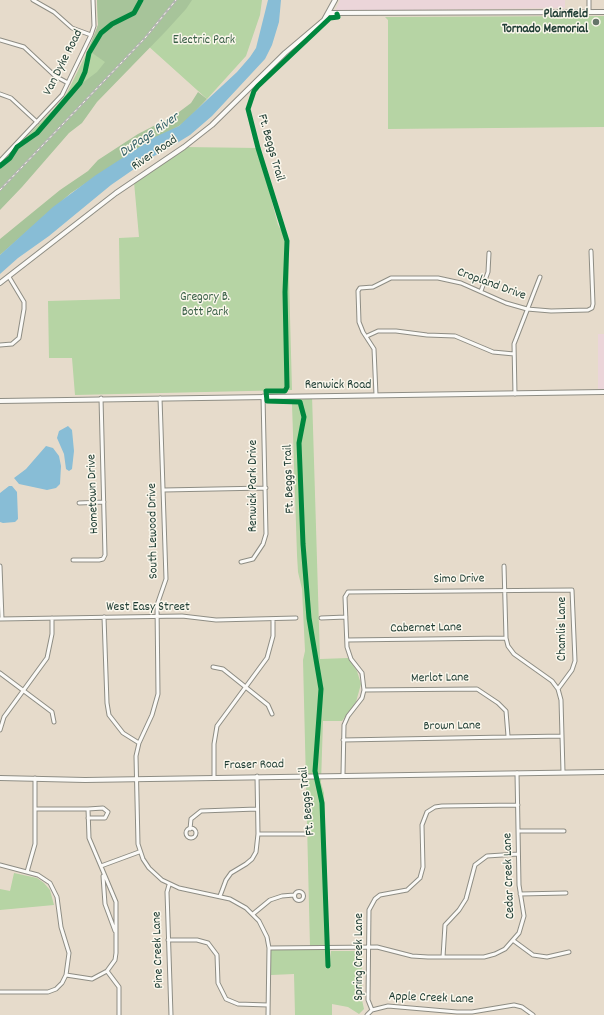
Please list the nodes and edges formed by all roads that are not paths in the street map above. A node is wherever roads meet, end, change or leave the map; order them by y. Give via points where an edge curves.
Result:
1 (33, 0) edge
2 (93, 0) edge
3 (335, 0) edge
4 (589, 0) edge
5 (589, 12) junction
6 (604, 12) edge
7 (329, 13) junction
8 (91, 34) junction
9 (0, 40) edge
10 (68, 83) junction
11 (0, 94) edge
12 (37, 122) junction
13 (0, 155) edge
14 (3, 158) junction
15 (0, 161) edge
16 (591, 251) dead end
17 (490, 253) dead end
18 (9, 277) junction
19 (540, 277) dead end
20 (0, 283) edge
21 (481, 291) junction
22 (527, 309) junction
23 (367, 336) junction
24 (0, 345) edge
25 (514, 354) junction
26 (604, 392) edge
27 (515, 394) junction
28 (263, 396) junction
29 (376, 396) junction
30 (101, 398) junction
31 (160, 398) junction
32 (0, 401) edge
33 (266, 488) junction
34 (164, 490) junction
35 (104, 502) junction
36 (79, 503) dead end
37 (73, 560) dead end
38 (240, 562) dead end
39 (0, 566) edge
40 (504, 566) dead end
41 (505, 589) junction
42 (572, 590) joint
43 (157, 616) junction
44 (104, 617) junction
45 (346, 617) junction
46 (52, 618) junction
47 (296, 618) dead end
48 (321, 618) dead end
49 (1, 619) edge
50 (273, 619) junction
51 (506, 638) junction
52 (347, 640) junction
53 (213, 667) dead end
54 (0, 672) edge
55 (246, 687) junction
56 (558, 689) junction
57 (24, 690) junction
58 (364, 690) junction
59 (272, 714) dead end
60 (54, 722) dead end
61 (0, 730) edge
62 (508, 736) junction
63 (562, 736) junction
64 (343, 740) junction
65 (139, 742) junction
66 (563, 772) junction
67 (604, 772) edge
68 (517, 773) junction
69 (343, 774) junction
70 (257, 776) junction
71 (214, 777) junction
72 (0, 778) edge
73 (35, 778) junction
74 (136, 779) junction
75 (518, 805) junction
76 (36, 809) junction
77 (88, 809) junction
78 (257, 809) junction
79 (88, 818) junction
80 (190, 829) dead end
81 (518, 831) junction
82 (564, 831) dead end
83 (258, 834) junction
84 (306, 834) dead end
85 (139, 852) junction
86 (518, 854) junction
87 (0, 865) edge
88 (101, 866) junction
89 (27, 872) junction
90 (104, 874) junction
91 (169, 885) junction
92 (566, 893) dead end
93 (520, 894) junction
94 (294, 895) dead end
95 (220, 896) junction
96 (253, 914) junction
97 (116, 933) junction
98 (168, 940) junction
99 (514, 941) junction
100 (367, 947) junction
101 (269, 948) junction
102 (569, 952) dead end
103 (443, 957) junction
104 (107, 971) junction
105 (66, 975) junction
106 (0, 992) edge
107 (268, 1005) junction
108 (372, 1010) junction
109 (120, 1015) edge
110 (171, 1015) edge
111 (268, 1015) edge
112 (367, 1015) edge
113 (533, 1015) edge

1 - 8 street via 72,28
2 - 8 street, Van Dyke Road via 94,26
3 - 7 street, River Road
4 - 5 street
5 - 6 street
5 - 7 street
7 - 18 street, River Road via 212,125 116,193
8 - 10 street, Van Dyke Road
9 - 10 street via 24,47 56,76
10 - 12 street, Van Dyke Road via 55,104
11 - 12 street via 11,98
12 - 14 street, Van Dyke Road
13 - 14 street
14 - 15 street, Van Dyke Road
16 - 22 street, Cropland Drive via 592,308 551,311
17 - 21 street via 488,272
18 - 20 street, River Road
18 - 24 street via 24,302 24,309 19,338 12,344
19 - 22 street
21 - 22 street, Cropland Drive via 506,303
21 - 23 street, Cropland Drive via 450,280 426,278 391,278 373,287 360,288 359,322
22 - 25 street via 516,336
23 - 25 street via 378,331 396,331 427,336 455,336 493,352
23 - 29 street via 374,348
25 - 27 street
26 - 27 street, Renwick Road
27 - 29 street, Renwick Road
28 - 29 street, Renwick Road
28 - 31 street, Renwick Road
28 - 33 street, Renwick Park Drive
30 - 31 street, Renwick Road
30 - 32 street, Renwick Road
30 - 35 street, Hometown Drive
31 - 34 street, South Lewood Drive
33 - 34 street
33 - 38 street, Renwick Park Drive via 267,524 263,544 253,559
34 - 43 street, South Lewood Drive via 166,579 157,605
35 - 36 street
35 - 37 street, Hometown Drive via 104,557 99,560
39 - 49 street
40 - 41 street
41 - 42 street, Simo Drive
41 - 45 street, Simo Drive via 350,592 346,593
41 - 51 street
42 - 56 street, Chamlis Lane via 575,661 572,670
43 - 44 street, West Easy Street
43 - 50 street, West Easy Street via 216,620
43 - 65 street, South Lewood Drive via 158,694 152,715
44 - 46 street, West Easy Street
44 - 65 street via 109,715 124,733
45 - 48 street
45 - 52 street
46 - 49 street, West Easy Street
46 - 57 street via 47,658
47 - 50 street, West Easy Street
50 - 55 street via 273,636 267,658
51 - 52 street, Cabernet Lane
51 - 56 street via 514,654 552,681
52 - 58 street via 349,654 362,673
53 - 55 street via 222,669
54 - 57 street
55 - 59 street via 268,705
55 - 71 street via 218,726 214,744
56 - 63 street via 561,700
57 - 60 street via 52,712
57 - 61 street via 4,717
58 - 62 street, Merlot Lane via 477,689 506,711
58 - 64 street via 362,698 345,721
62 - 63 street, Brown Lane
62 - 64 street, Brown Lane
63 - 66 street
64 - 69 street
65 - 74 street, South Lewood Drive
66 - 67 street, Fraser Road
66 - 68 street, Fraser Road
68 - 69 street, Fraser Road
68 - 75 street, Cedar Creek Lane
69 - 70 street, Fraser Road
70 - 71 street, Fraser Road
70 - 78 street
71 - 74 street, Fraser Road
72 - 73 street, Fraser Road
73 - 74 street, Fraser Road
73 - 76 street
74 - 85 street, South Lewood Drive
75 - 81 street, Cedar Creek Lane
75 - 100 street, Spring Creek Lane via 442,806 427,812 422,825 421,874 417,882 409,888 388,892 375,899 368,913
76 - 77 street
76 - 89 street via 35,844
77 - 79 street
77 - 79 street via 104,808 108,812 105,818
78 - 80 street via 201,811 191,819
78 - 83 street
79 - 88 street via 89,838
81 - 82 street
81 - 86 street, Cedar Creek Lane
83 - 84 street
83 - 95 street via 256,852 252,859 231,873
85 - 88 street
85 - 91 street via 149,868
86 - 93 street, Cedar Creek Lane
86 - 103 street via 487,856 475,865 466,899 445,925
87 - 89 street
88 - 90 street
89 - 105 street via 47,880 56,892 61,927 69,953
90 - 97 street via 105,904
90 - 97 street via 116,902
91 - 95 street
91 - 98 street, Pine Creek Lane
92 - 93 street
93 - 99 street, Cedar Creek Lane via 523,920
94 - 96 street via 270,900
95 - 96 street via 240,903
96 - 101 street via 264,930
97 - 104 street via 115,960
98 - 107 street via 197,940 208,943 217,954 218,983 226,999 238,1004
98 - 110 street, Pine Creek Lane
99 - 102 street via 534,955 547,957
99 - 103 street via 505,949 491,955
100 - 101 street
100 - 103 street via 382,947 412,956
100 - 108 street, Spring Creek Lane via 368,1000
101 - 107 street
104 - 105 street via 92,979
104 - 109 street via 119,987
105 - 106 street via 56,989 48,992
107 - 111 street
108 - 112 street
108 - 113 street, Apple Creek Lane via 388,1006 472,1012 514,1005

